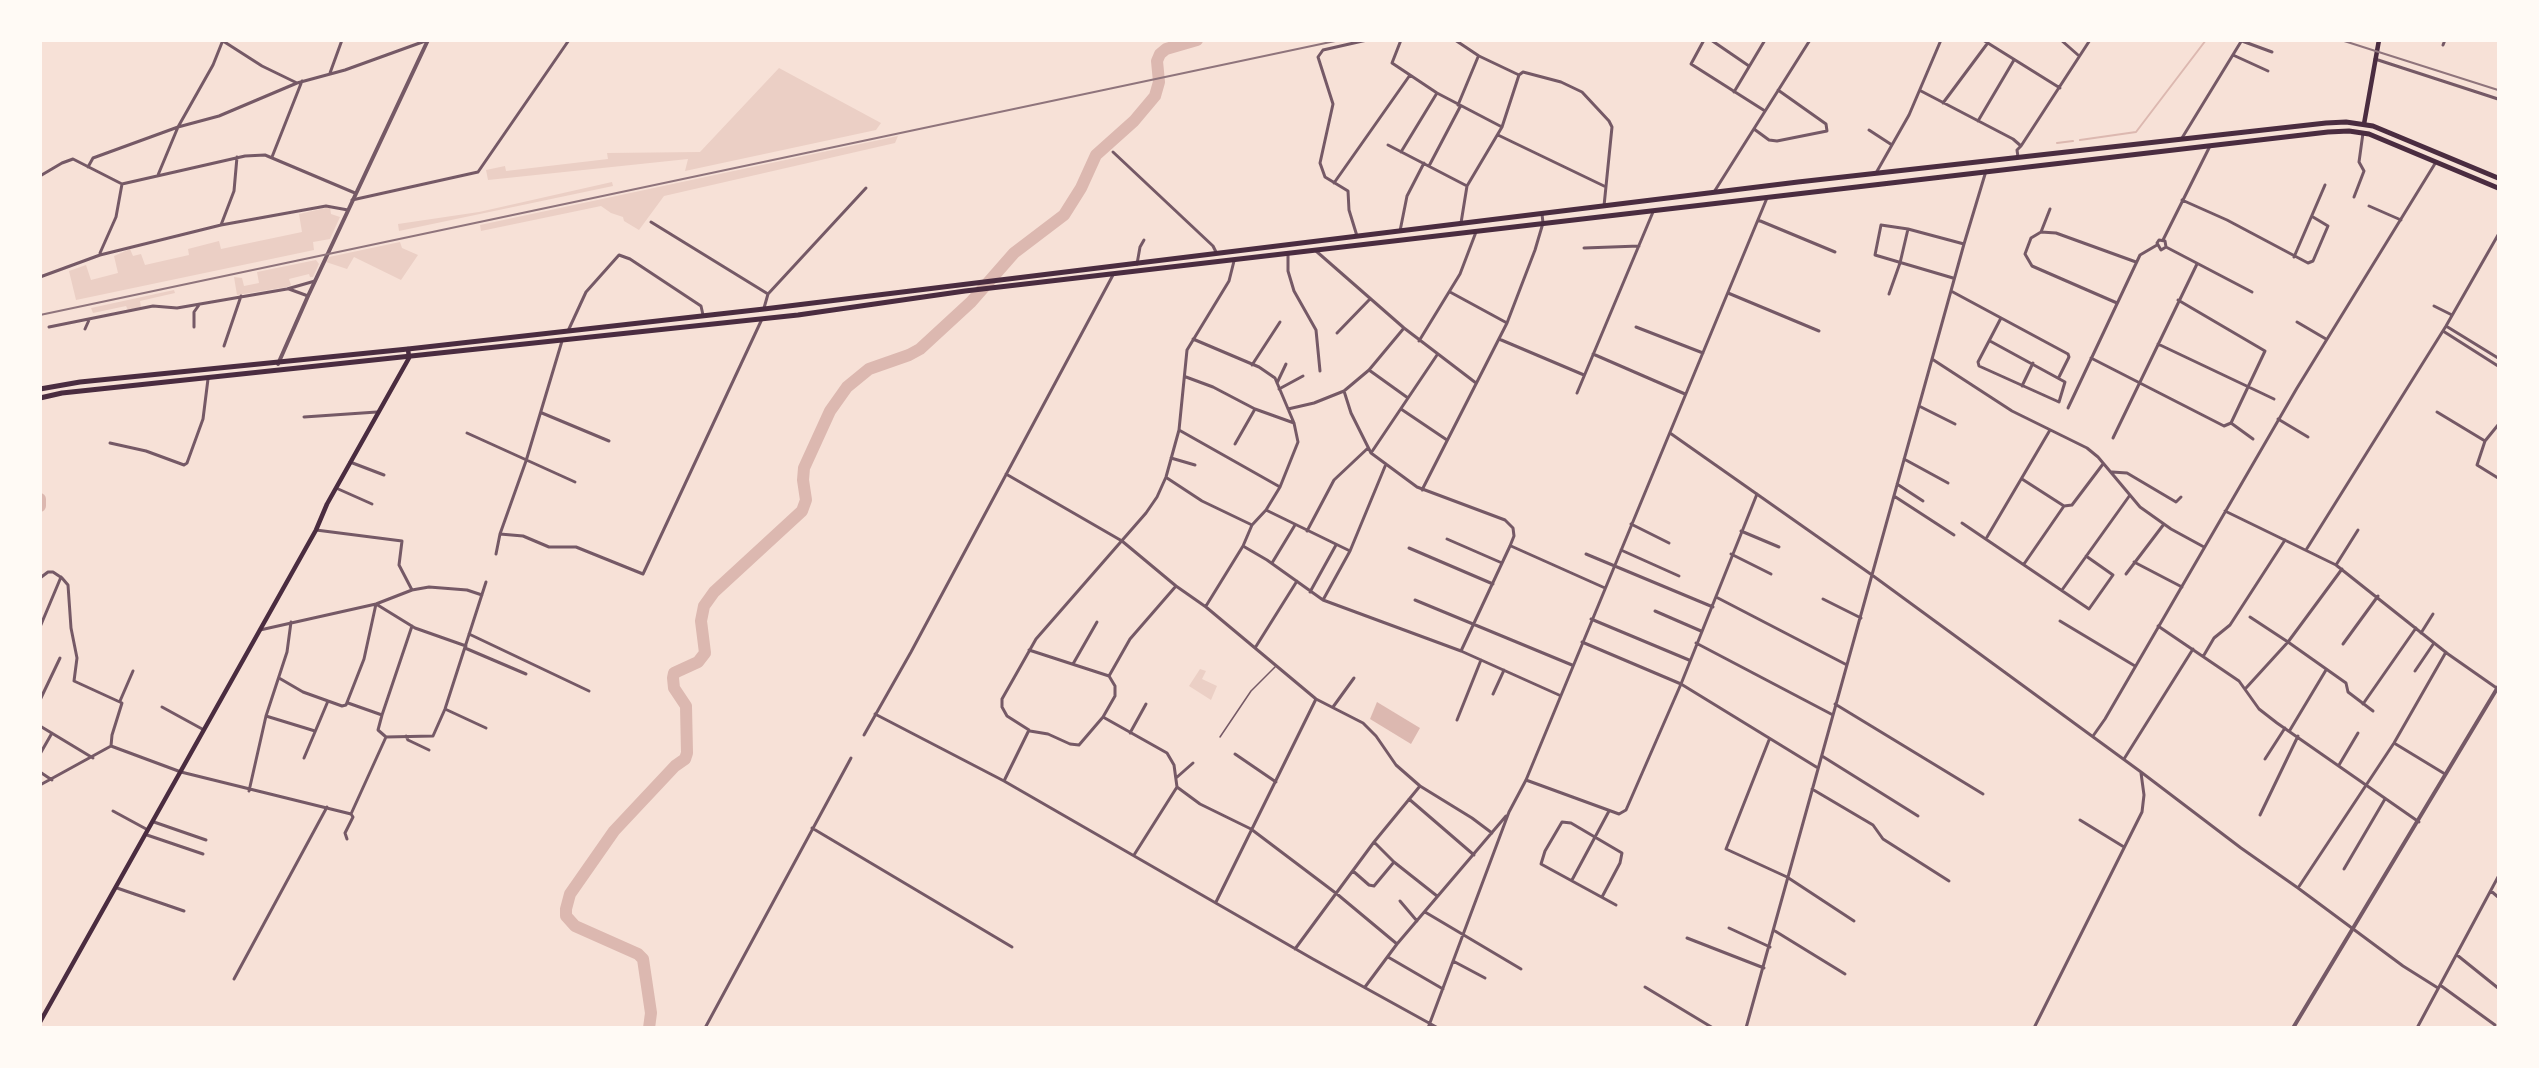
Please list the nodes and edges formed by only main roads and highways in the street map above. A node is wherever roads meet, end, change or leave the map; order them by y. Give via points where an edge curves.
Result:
1 (2379, 40) edge
2 (2364, 124) junction
3 (2077, 150) junction
4 (2078, 160) junction
5 (2499, 178) edge
6 (2499, 188) edge
7 (1166, 260) junction
8 (1167, 269) junction
9 (796, 305) junction
10 (798, 315) junction
11 (408, 349) junction
12 (409, 358) junction
13 (40, 389) edge
14 (40, 398) edge
15 (40, 1022) edge

1 - 2 main road
2 - 3 highway via 2326,123
2 - 5 highway
3 - 4 highway
3 - 7 highway
4 - 6 highway via 2328,132 2363,133
4 - 8 highway
7 - 8 highway
7 - 9 highway
8 - 10 highway via 965,291
9 - 10 highway
9 - 11 highway
10 - 12 highway
11 - 12 main road
11 - 13 highway
12 - 14 highway
12 - 15 main road

